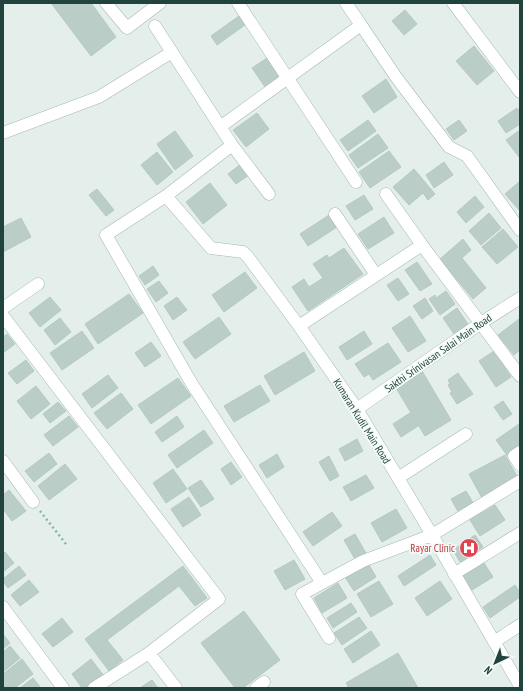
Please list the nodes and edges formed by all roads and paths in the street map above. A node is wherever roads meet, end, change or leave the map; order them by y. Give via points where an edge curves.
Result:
1 (106, 3) edge
2 (160, 3) edge
3 (238, 3) edge
4 (346, 3) edge
5 (453, 3) edge
6 (362, 25) junction
7 (156, 26) dead end
8 (172, 52) junction
9 (288, 77) junction
10 (520, 92) edge
11 (220, 127) junction
12 (3, 133) edge
13 (232, 145) junction
14 (356, 182) dead end
15 (269, 194) dead end
16 (386, 194) dead end
17 (166, 196) junction
18 (335, 214) dead end
19 (520, 230) edge
20 (422, 245) junction
21 (376, 275) junction
22 (38, 284) dead end
23 (520, 298) edge
24 (3, 308) edge
25 (3, 316) edge
26 (481, 323) junction
27 (299, 326) junction
28 (520, 376) edge
29 (357, 409) junction
30 (466, 434) dead end
31 (520, 452) edge
32 (3, 461) edge
33 (520, 465) edge
34 (398, 478) junction
35 (520, 481) edge
36 (33, 502) joint
37 (520, 533) edge
38 (432, 534) junction
39 (66, 544) dead end
40 (454, 574) junction
41 (322, 583) junction
42 (3, 607) edge
43 (520, 625) edge
44 (329, 638) dead end
45 (494, 642) junction
46 (149, 653) junction
47 (520, 686) edge
48 (63, 688) edge
49 (94, 688) edge
50 (176, 688) edge

1 - 2 street via 126,28
3 - 9 street
4 - 6 street
5 - 10 street
6 - 9 street
6 - 19 street via 396,77 449,147 467,156
7 - 8 street
8 - 11 street
8 - 12 street via 99,96
9 - 11 street
9 - 14 street
11 - 13 street
13 - 15 street
13 - 17 street
16 - 20 street
17 - 27 street, Kumaran Kudil Main Road via 211,248 243,252
17 - 41 street via 106,235 192,384
18 - 21 street
20 - 21 street
20 - 26 street
21 - 27 street
22 - 24 street
23 - 26 street, Sakthi Srinivasan Salai Main Road
25 - 46 street via 220,599
26 - 28 street
26 - 29 street, Sakthi Srinivasan Salai Main Road
27 - 29 street, Kumaran Kudil Main Road
29 - 34 street, Kumaran Kudil Main Road
30 - 34 street
31 - 33 street via 514,456
32 - 36 street
34 - 38 street, Kumaran Kudil Main Road
35 - 38 street
36 - 39 path
37 - 40 street
38 - 40 street, Kumaran Kudil Main Road
38 - 41 street via 363,560
40 - 45 street, Kumaran Kudil Main Road
41 - 44 street via 302,594
42 - 48 street
43 - 45 street
45 - 47 street, Kumaran Kudil Main Road
46 - 49 street
46 - 50 street

